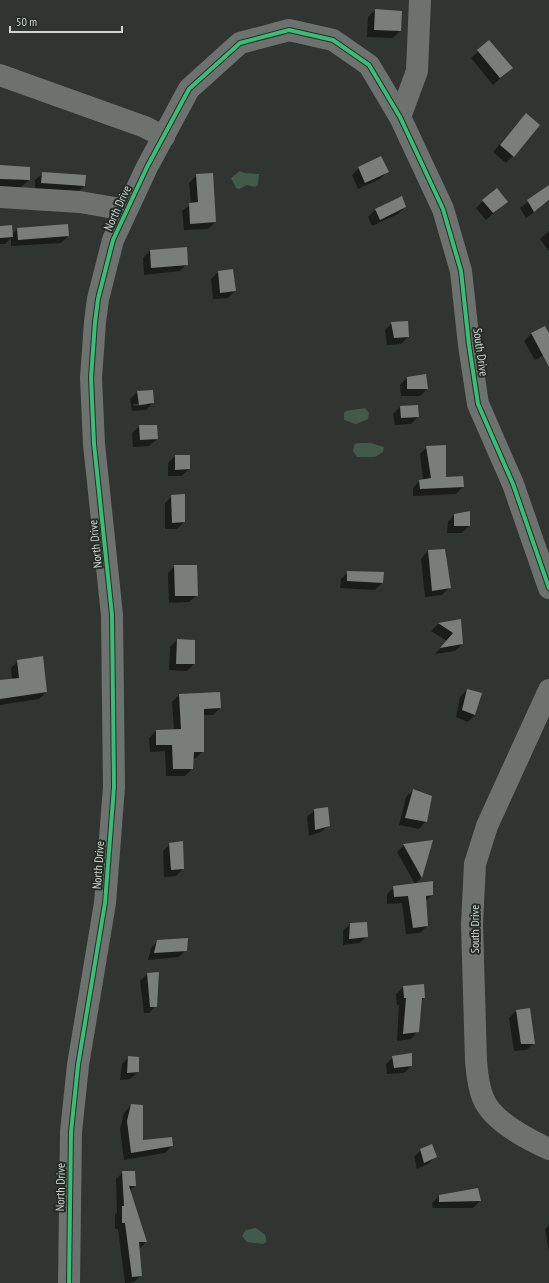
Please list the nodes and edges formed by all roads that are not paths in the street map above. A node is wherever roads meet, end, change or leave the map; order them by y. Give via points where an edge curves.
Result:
1 (420, 0) edge
2 (0, 75) edge
3 (400, 117) junction
4 (164, 137) junction
5 (0, 197) edge
6 (126, 210) junction
7 (549, 588) edge
8 (549, 690) edge
9 (549, 1149) edge
10 (69, 1283) edge

1 - 3 street via 417,71
2 - 4 street via 144,127
3 - 4 street, North Drive via 368,66 333,40 288,30 240,43 189,89
3 - 7 street, South Drive via 443,209 461,271 478,404 513,484
4 - 6 street, North Drive
5 - 6 street via 80,202
6 - 10 street, North Drive via 113,240 98,299 91,378 94,444 112,615 114,787 105,903 78,1065 71,1132
8 - 9 street, South Drive via 487,826 475,864 472,924 476,1061 483,1099 494,1114 511,1128

